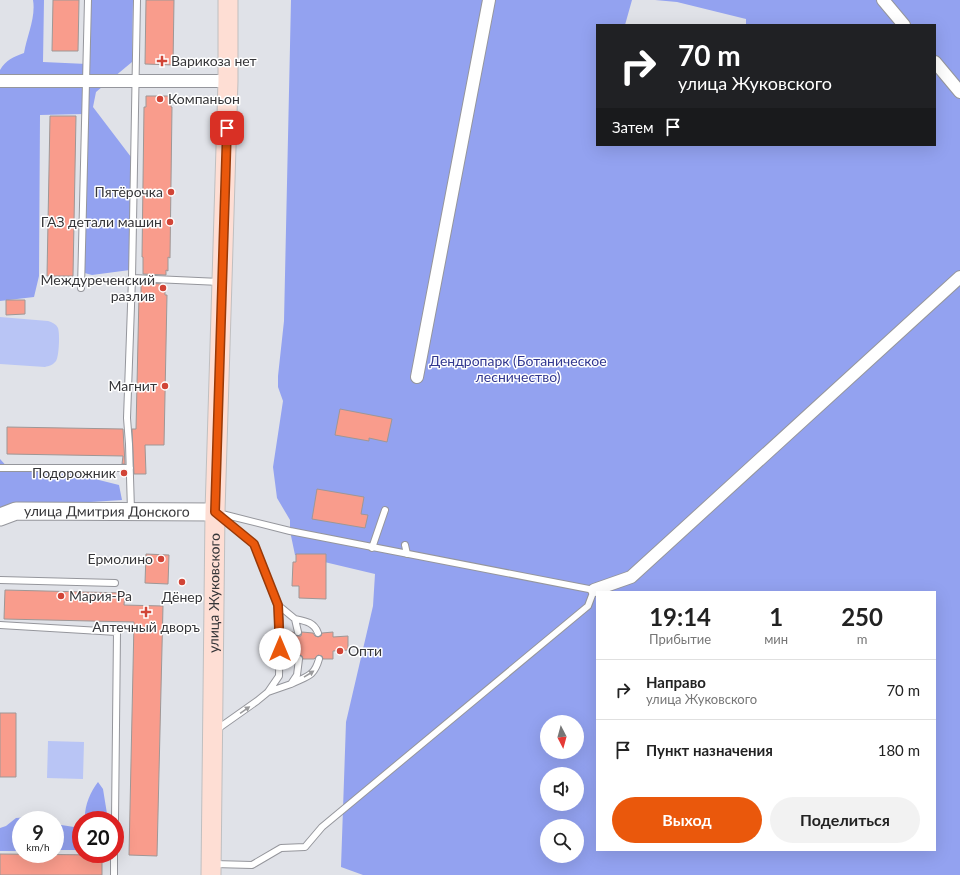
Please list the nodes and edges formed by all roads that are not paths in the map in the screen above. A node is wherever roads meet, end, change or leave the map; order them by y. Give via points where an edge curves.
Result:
1 (88, 0) edge
2 (137, 0) edge
3 (228, 0) edge
4 (489, 0) edge
5 (883, 0) edge
6 (903, 24) edge
7 (936, 63) edge
8 (0, 81) edge
9 (137, 81) junction
10 (228, 81) junction
11 (86, 82) junction
12 (960, 92) edge
13 (960, 277) edge
14 (132, 278) junction
15 (222, 282) junction
16 (81, 288) dead end
17 (417, 377) dead end
18 (0, 468) edge
19 (130, 468) junction
20 (385, 510) dead end
21 (132, 511) junction
22 (215, 512) junction
23 (0, 517) edge
24 (405, 545) dead end
25 (372, 548) junction
26 (407, 554) junction
27 (0, 580) edge
28 (115, 583) dead end
29 (594, 590) junction
30 (278, 605) junction
31 (295, 618) junction
32 (0, 625) edge
33 (298, 632) dead end
34 (318, 633) dead end
35 (299, 659) dead end
36 (319, 659) dead end
37 (292, 684) junction
38 (268, 692) junction
39 (213, 732) junction
40 (115, 811) edge
41 (114, 863) edge
42 (211, 869) edge
43 (114, 875) edge

1 - 11 lane
2 - 9 lane
3 - 10 main road, улица Жуковского
4 - 17 street
5 - 6 street
7 - 12 street
8 - 11 street
9 - 10 street
9 - 11 street
9 - 14 lane
10 - 15 main road, улица Жуковского
11 - 16 lane
13 - 29 street via 631,577
14 - 15 lane
14 - 19 lane via 127,418
15 - 22 main road, улица Жуковского
18 - 19 lane
19 - 21 lane
20 - 25 lane
21 - 22 street, улица Дмитрия Донского
21 - 23 street, улица Дмитрия Донского via 16,511
22 - 25 lane
22 - 30 lane via 254,544
22 - 39 main road, улица Жуковского
24 - 26 lane
25 - 26 lane
26 - 29 lane
27 - 28 lane
29 - 42 lane via 588,606 322,827 305,847 281,848 252,865
30 - 31 lane
30 - 38 lane via 279,676
31 - 33 lane
31 - 34 lane via 309,622
32 - 40 lane via 117,632
35 - 37 lane via 297,675
37 -> 36 lane via 313,673
37 - 38 lane
39 -> 38 lane
39 - 42 main road, улица Жуковского
41 - 43 lane

